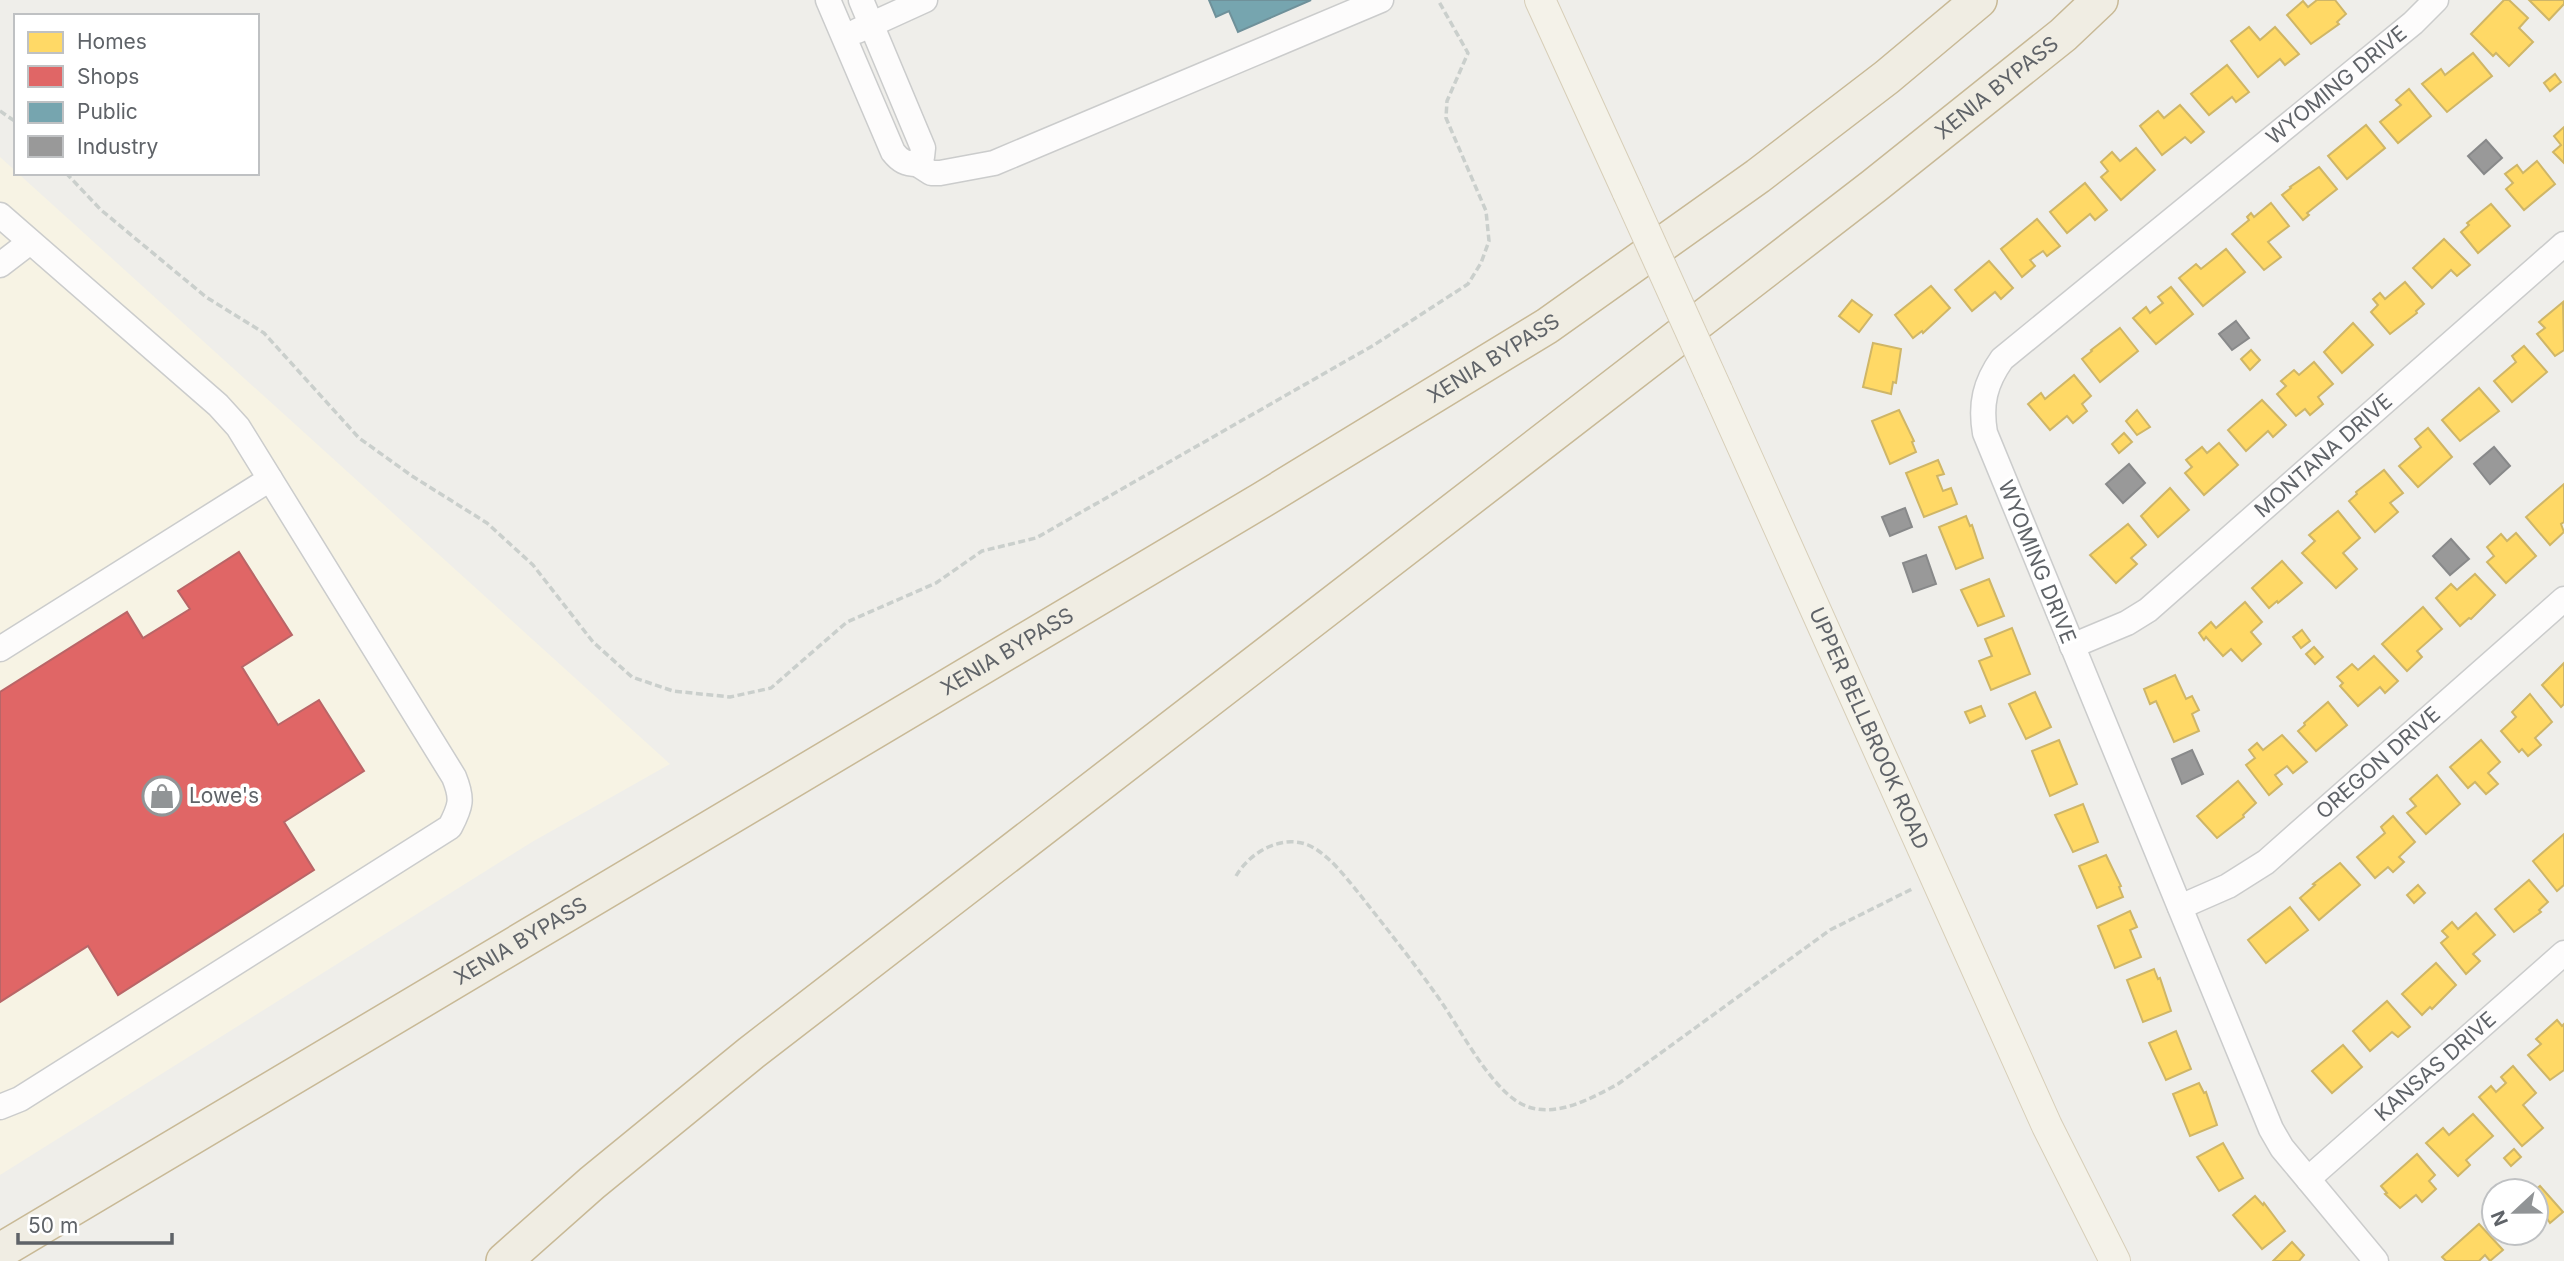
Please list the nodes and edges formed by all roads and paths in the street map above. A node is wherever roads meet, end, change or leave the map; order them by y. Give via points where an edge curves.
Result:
1 (828, 0) edge
2 (861, 0) edge
3 (925, 0) edge
4 (1381, 0) edge
5 (1438, 0) edge
6 (1540, 0) edge
7 (1979, 0) edge
8 (2100, 0) edge
9 (2436, 0) edge
10 (872, 24) junction
11 (844, 37) junction
12 (917, 164) junction
13 (68, 175) edge
14 (0, 215) edge
15 (30, 242) junction
16 (2564, 244) edge
17 (0, 265) edge
18 (270, 480) junction
19 (2564, 599) edge
20 (2072, 646) junction
21 (0, 649) edge
22 (1236, 876) dead end
23 (1936, 877) junction
24 (2180, 907) junction
25 (505, 952) junction
26 (2564, 953) edge
27 (0, 1107) edge
28 (2308, 1179) junction
29 (0, 1230) edge
30 (0, 1251) edge
31 (504, 1261) edge
32 (2115, 1261) edge
33 (2376, 1261) edge

1 - 11 street
2 - 10 street
3 - 10 street
4 - 12 street via 994,163 940,173
5 - 13 path via 1468,53 1447,101 1446,118 1486,211 1489,241 1468,284 1374,345 1036,538 982,551 936,583 847,622 771,688 730,697 673,691 632,677 593,642 533,565 487,523 359,439 264,333 206,297 101,210
6 - 23 main road, UPPER BELLBROOK ROAD, bridge
7 - 25 highway, XENIA BYPASS via 1758,176 1546,326
8 - 31 highway, XENIA BYPASS via 2063,35 1874,186 751,1053
9 - 20 street, WYOMING DRIVE via 2002,359 1990,376 1983,400 1985,433
10 - 11 street
10 - 12 street via 923,148
11 - 12 street via 893,152 899,160
14 - 15 street
15 - 17 street
15 - 18 street via 218,405 238,427
16 - 20 street, MONTANA DRIVE via 2148,610
18 - 21 street
18 - 27 street via 454,777 461,796 457,813 450,827 20,1099
19 - 24 street, OREGON DRIVE via 2266,862 2228,886
20 - 24 street, WYOMING DRIVE
22 - 23 path via 1248,859 1272,846 1297,842 1323,854 1407,954 1489,1073 1519,1103 1556,1110 1585,1102 1618,1084 1830,930
23 - 32 main road, UPPER BELLBROOK ROAD via 2047,1126
24 - 28 street, WYOMING DRIVE via 2271,1129
25 - 29 highway via 314,1049
25 - 30 highway, XENIA BYPASS
26 - 28 street, KANSAS DRIVE
28 - 33 street, WYOMING DRIVE

